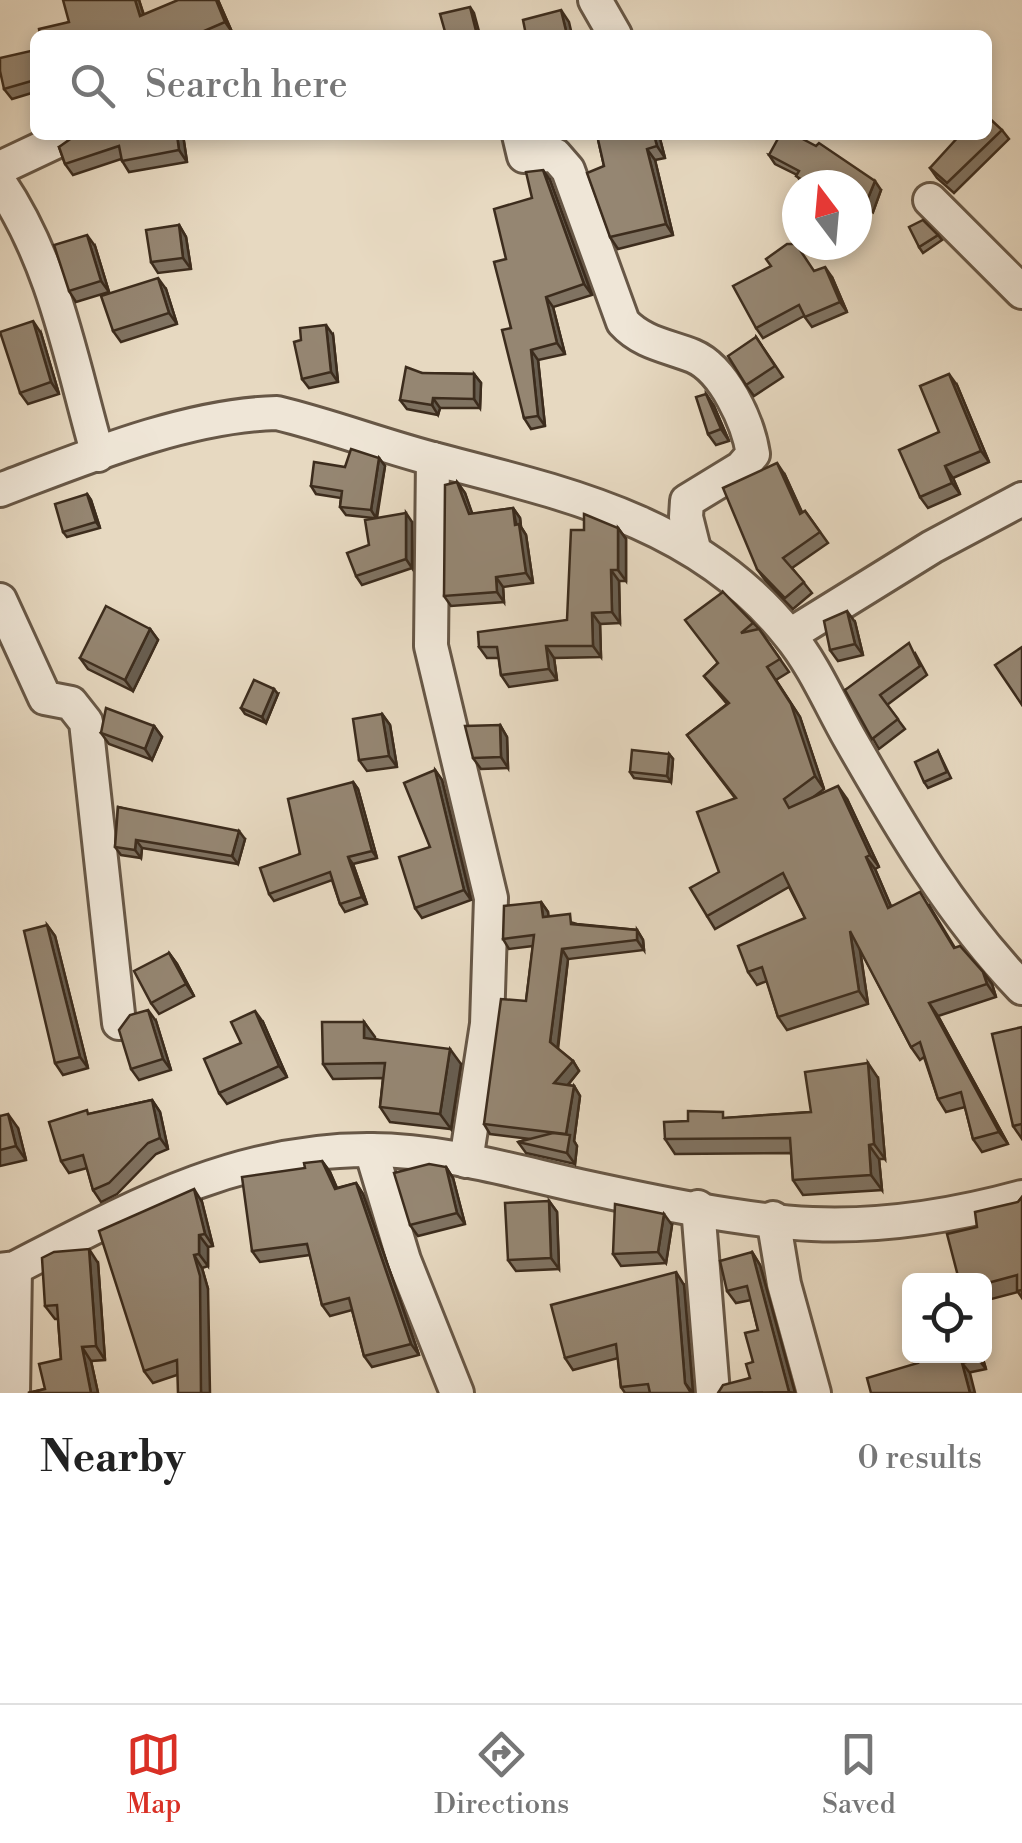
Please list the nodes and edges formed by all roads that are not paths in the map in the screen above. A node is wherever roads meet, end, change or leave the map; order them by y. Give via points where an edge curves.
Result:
1 (595, 0) edge
2 (612, 30) edge
3 (59, 140) edge
4 (520, 140) edge
5 (0, 168) edge
6 (0, 182) edge
7 (930, 200) dead end
8 (1022, 292) edge
9 (98, 454) junction
10 (433, 459) junction
11 (0, 490) edge
12 (1022, 499) edge
13 (694, 548) junction
14 (0, 600) edge
15 (790, 635) junction
16 (1022, 988) edge
17 (120, 1023) edge
18 (371, 1150) junction
19 (466, 1161) junction
20 (1022, 1197) edge
21 (698, 1206) junction
22 (773, 1218) junction
23 (8, 1268) edge
24 (13, 1393) edge
25 (457, 1393) edge
26 (713, 1393) edge
27 (814, 1393) edge

1 - 2 street
3 - 5 street
4 - 13 street via 524,156 555,155 568,170 624,322 634,334 705,362 734,405 752,454 687,501
6 - 9 street via 28,224 49,276
7 - 8 street
9 - 10 street via 232,414 277,414
9 - 11 street
10 - 13 street via 605,506
10 - 19 street via 432,646 490,898 487,1024
12 - 15 street
13 - 15 street
14 - 17 street via 35,684 45,698 80,709 86,722
15 - 16 street via 918,856
18 - 19 street
18 - 23 street via 198,1178
18 - 25 street via 404,1260
19 - 21 street
20 - 22 street via 873,1222
21 - 22 street
21 - 26 street
22 - 27 street
23 - 24 street

